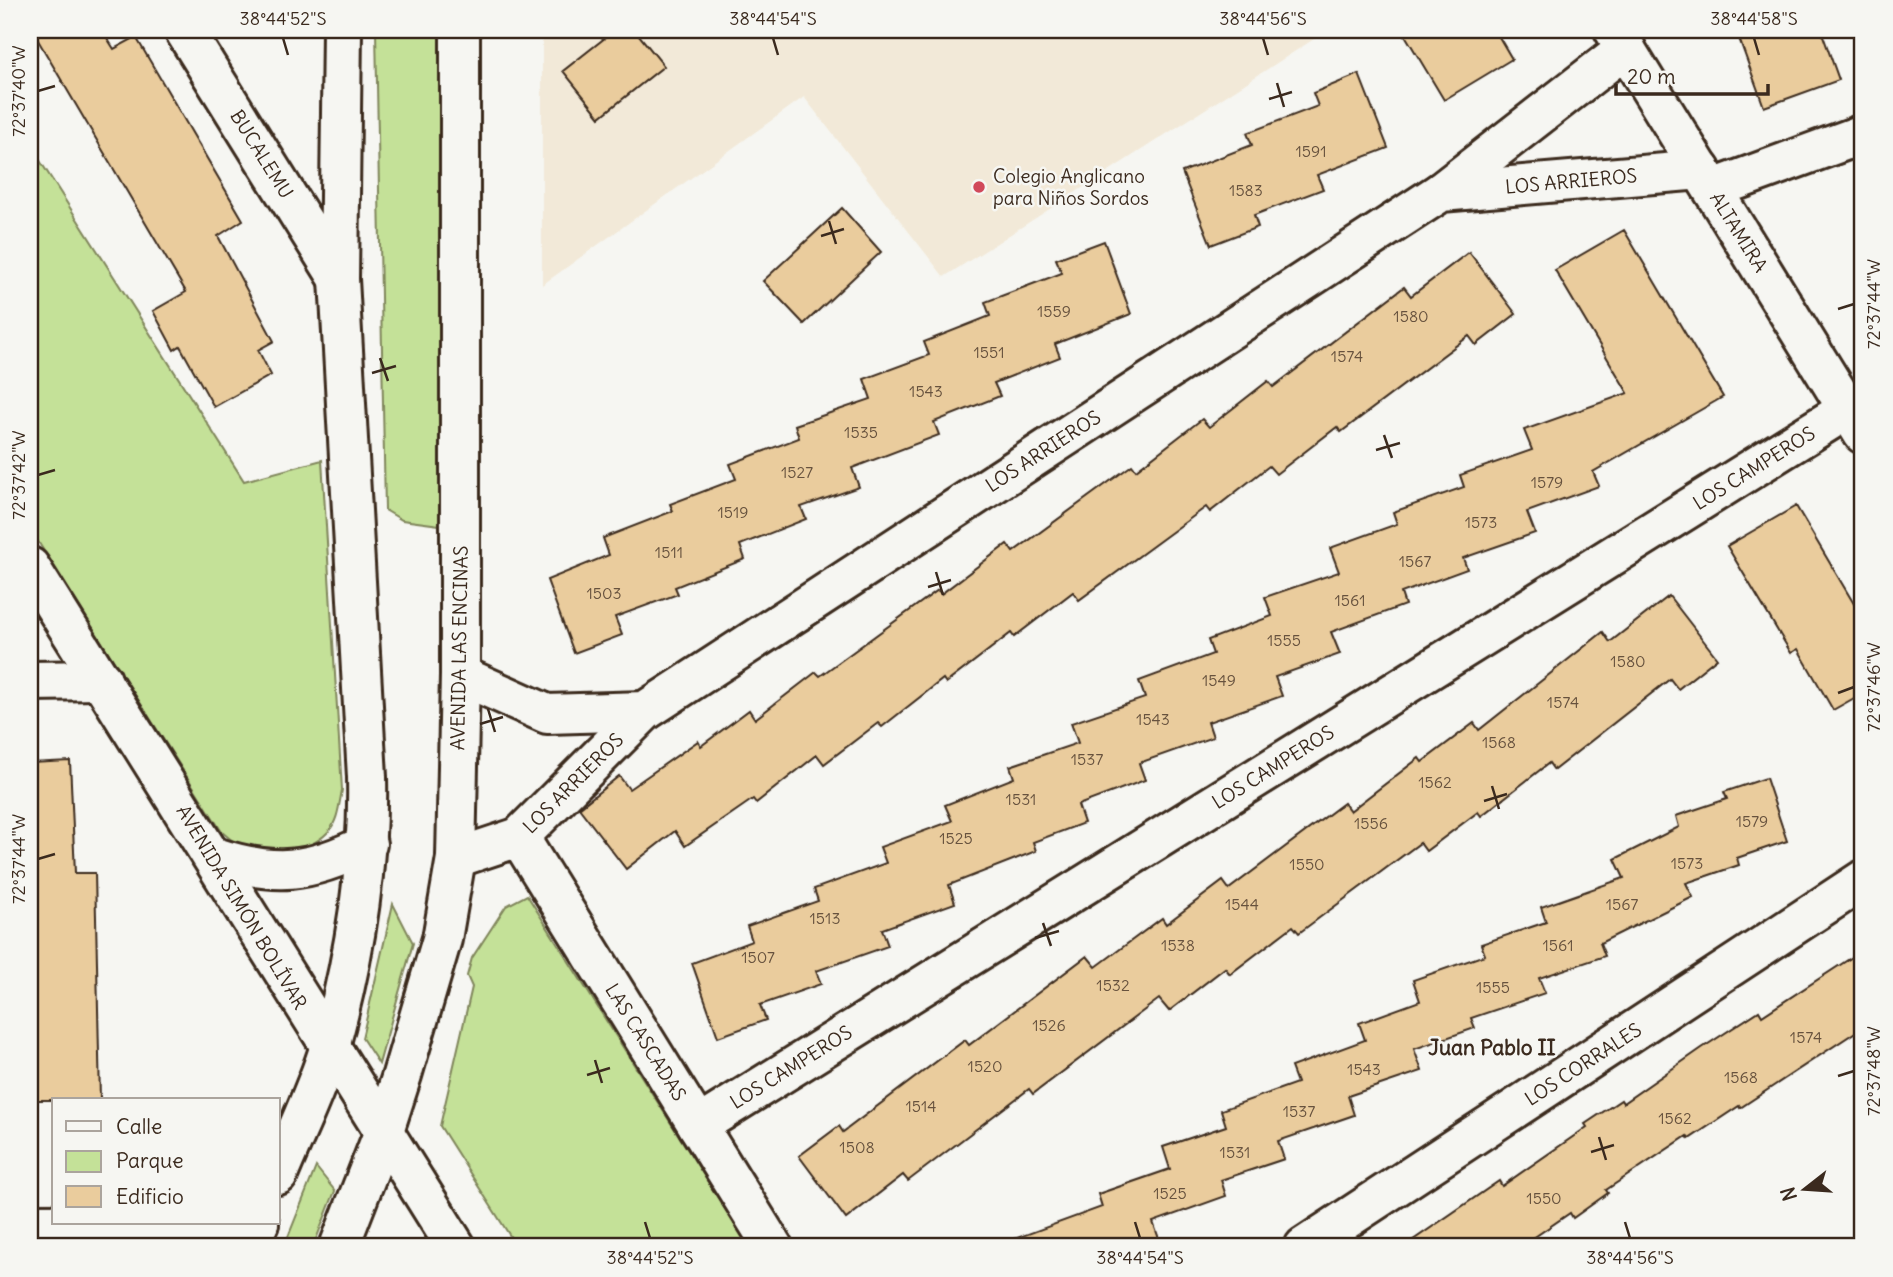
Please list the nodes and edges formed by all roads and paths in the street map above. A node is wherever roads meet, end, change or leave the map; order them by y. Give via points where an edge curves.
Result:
1 (184, 30) edge
2 (342, 30) edge
3 (460, 30) edge
4 (1620, 39) edge
5 (1863, 134) edge
6 (1707, 180) junction
7 (1441, 192) junction
8 (339, 279) junction
9 (1856, 422) edge
10 (30, 567) edge
11 (460, 675) junction
12 (102, 680) junction
13 (30, 681) edge
14 (645, 711) junction
15 (519, 837) junction
16 (367, 844) junction
17 (212, 856) junction
18 (456, 858) junction
19 (1863, 880) edge
20 (329, 1049) junction
21 (698, 1126) junction
22 (383, 1134) junction
23 (280, 1170) edge
24 (30, 1224) edge
25 (52, 1224) edge
26 (259, 1224) edge
27 (249, 1247) edge
28 (339, 1247) edge
29 (456, 1247) edge
30 (773, 1247) edge
31 (1304, 1247) edge

1 - 8 street, BUCALEMU
2 - 8 street
3 - 11 street, AVENIDA LAS ENCINAS
4 - 6 street, ALTAMIRA
4 - 7 street, LOS ARRIEROS
5 - 6 street, LOS ARRIEROS
6 - 7 street, LOS ARRIEROS
6 - 9 street, ALTAMIRA
7 - 14 street, LOS ARRIEROS
8 - 16 street
9 - 21 street, LOS CAMPEROS
10 - 12 street, AVENIDA SIMÓN BOLÍVAR
11 - 14 street, LOS ARRIEROS via 547,715
11 - 18 street, AVENIDA LAS ENCINAS
12 - 13 street
12 - 17 street, AVENIDA SIMÓN BOLÍVAR
14 - 15 street, LOS ARRIEROS
15 - 18 street, LOS ARRIEROS
15 - 21 street, LAS CASCADAS
16 - 17 street via 304,868 270,868
16 - 20 street
17 - 20 street, AVENIDA SIMÓN BOLÍVAR
18 - 22 street, AVENIDA LAS ENCINAS via 442,939
19 - 31 street, LOS CORRALES
20 - 22 street, AVENIDA SIMÓN BOLÍVAR
20 - 23 street
21 - 30 street, LAS CASCADAS
22 - 28 street, AVENIDA LAS ENCINAS
22 - 29 street, AVENIDA SIMÓN BOLÍVAR
24 - 25 street
26 - 27 street

